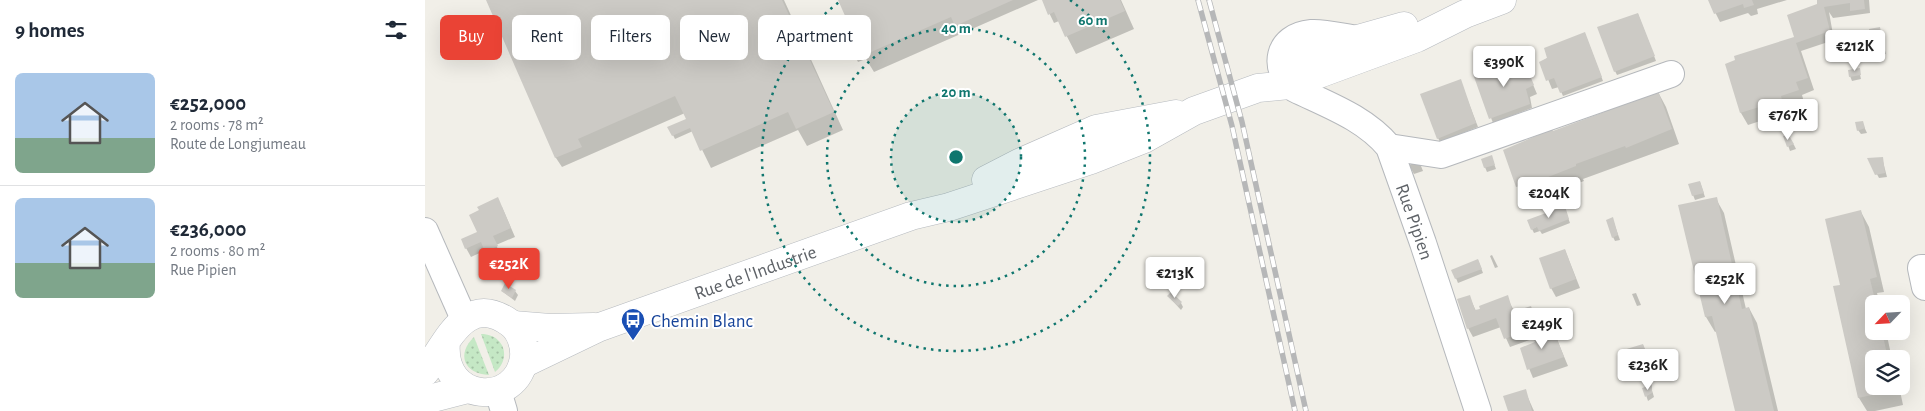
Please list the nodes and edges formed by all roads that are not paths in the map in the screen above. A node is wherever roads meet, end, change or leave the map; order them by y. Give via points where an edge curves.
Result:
1 (1502, 0) edge
2 (1671, 74) dead end
3 (1286, 78) junction
4 (1389, 147) junction
5 (425, 231) edge
6 (1925, 268) edge
7 (1925, 287) edge
8 (464, 319) junction
9 (513, 325) junction
10 (600, 327) junction
11 (447, 342) junction
12 (523, 364) junction
13 (425, 372) edge
14 (468, 389) junction
15 (425, 400) edge
16 (501, 401) edge
17 (1478, 411) edge

1 - 3 street, Rue de l'Industrie via 1465,14 1411,24
2 - 4 street via 1441,155
3 - 4 street, Rue Pipien via 1367,126
3 - 10 street, Rue de l'Industrie via 1195,111 1144,139 1091,160 949,208 911,216
4 - 17 street, Rue Pipien
5 - 8 street
6 - 7 street via 1921,268
8 - 9 street via 475,314 489,314 502,317
8 - 11 street
9 - 10 street, Rue de l'Industrie
9 - 12 street via 521,336
10 - 12 street, Rue de l'Industrie
11 - 13 street
11 - 14 street via 445,356 449,370
12 - 16 street via 507,386
14 - 15 street
14 - 16 street

